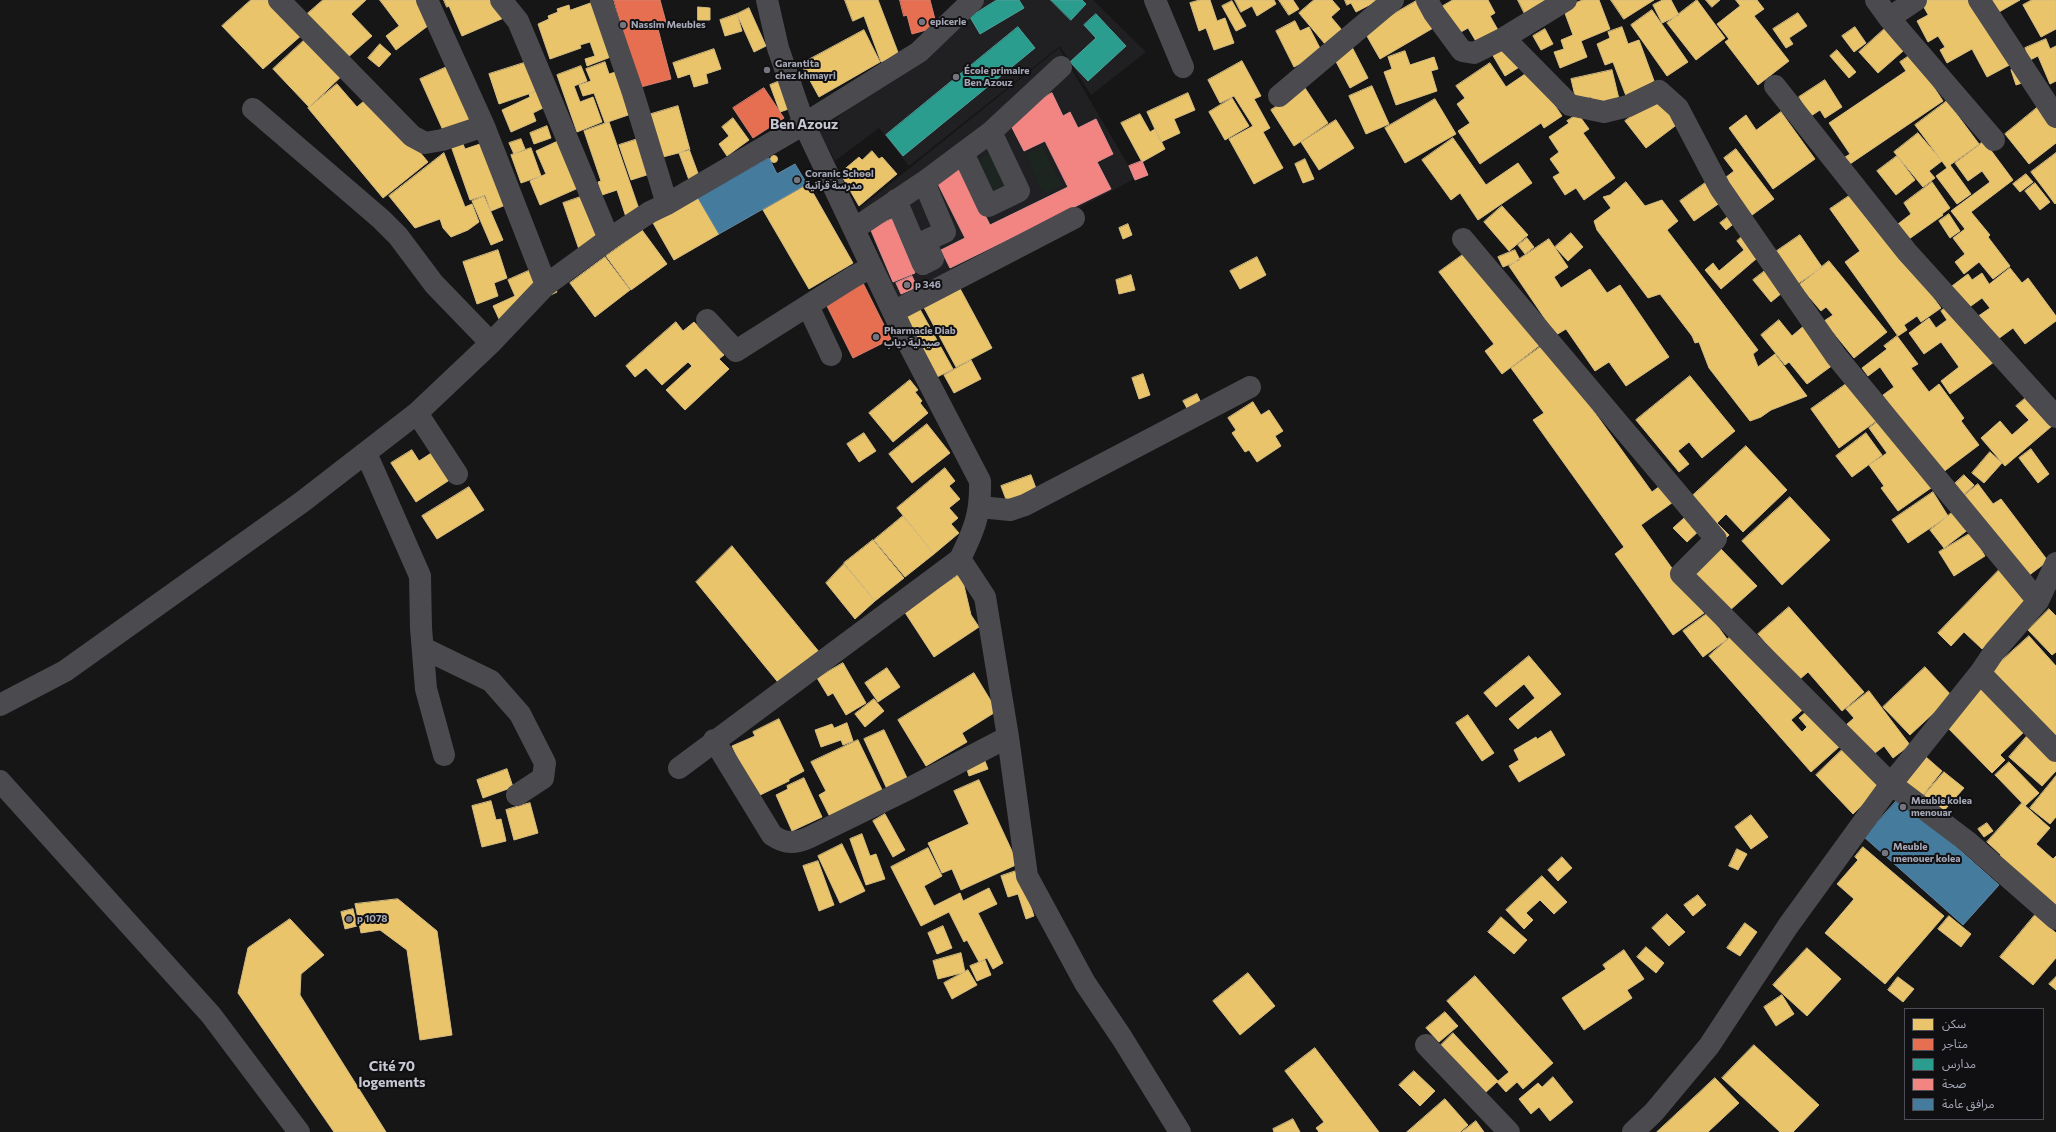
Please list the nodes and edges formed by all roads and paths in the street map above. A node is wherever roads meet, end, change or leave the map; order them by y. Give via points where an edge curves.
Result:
1 (280, 0) edge
2 (427, 0) edge
3 (501, 0) edge
4 (601, 0) edge
5 (767, 0) edge
6 (973, 0) edge
7 (1155, 0) edge
8 (1393, 0) edge
9 (1427, 0) edge
10 (1566, 0) edge
11 (1876, 0) edge
12 (1916, 0) edge
13 (1979, 0) edge
14 (1889, 18) junction
15 (1504, 38) junction
16 (1061, 67) dead end
17 (1182, 68) dead end
18 (1775, 86) dead end
19 (1279, 96) dead end
20 (253, 109) dead end
21 (2056, 117) edge
22 (804, 124) junction
23 (484, 126) junction
24 (991, 132) junction
25 (1994, 140) dead end
26 (963, 153) junction
27 (924, 182) junction
28 (896, 200) junction
29 (668, 204) junction
30 (1074, 218) dead end
31 (854, 229) junction
32 (609, 239) junction
33 (1463, 240) dead end
34 (872, 267) junction
35 (546, 285) junction
36 (808, 306) junction
37 (893, 312) junction
38 (707, 320) dead end
39 (491, 343) junction
40 (831, 355) dead end
41 (1250, 387) dead end
42 (417, 413) junction
43 (2056, 417) edge
44 (366, 453) junction
45 (457, 474) dead end
46 (980, 507) junction
47 (960, 559) junction
48 (2056, 563) edge
49 (2038, 601) junction
50 (422, 648) junction
51 (1980, 673) junction
52 (0, 705) edge
53 (1008, 737) junction
54 (714, 740) junction
55 (2056, 751) edge
56 (444, 755) dead end
57 (679, 768) dead end
58 (0, 781) edge
59 (1891, 784) junction
60 (516, 795) dead end
61 (2056, 918) edge
62 (1426, 1045) dead end
63 (298, 1132) edge
64 (1180, 1132) edge
65 (1509, 1132) edge
66 (1633, 1132) edge

1 - 23 street via 412,136 425,143
2 - 23 street
3 - 32 street via 518,21
4 - 29 street
5 - 22 street via 778,48
6 - 22 street via 919,52
7 - 17 street
8 - 19 street
9 - 15 street via 1462,51 1474,53
10 - 15 street
11 - 14 street
12 - 14 street
13 - 21 street
14 - 25 street
15 - 49 street via 1570,106 1604,112 1628,106 1659,90 1667,96 1678,108 1720,188 1836,356
16 - 24 street
18 - 43 street via 1907,252
20 - 39 street via 381,219 398,236 434,284
22 - 29 street
22 - 31 street
23 - 35 street
24 - 26 street
24 - 26 street via 1019,192 988,206
26 - 27 street
27 - 28 street
27 - 28 street via 945,232 925,241 933,259 923,264
28 - 31 street
29 - 32 street via 650,212
30 - 37 street
31 - 34 street
32 - 35 street
33 - 59 street via 1716,539 1682,574
34 - 36 street
34 - 37 street
35 - 39 street
36 - 38 street via 736,351
36 - 40 street
37 - 46 street via 980,481
39 - 42 street
41 - 46 street via 1025,505 1010,510
42 - 44 street
42 - 45 street
44 - 50 street via 420,576
44 - 52 street via 302,502 65,671
46 - 47 street via 974,529
47 - 53 street via 985,597
47 - 54 street
48 - 49 street
49 - 51 street via 1994,652
50 - 56 street via 426,689
50 - 60 street via 491,681 520,714 545,763 543,778
51 - 55 street
51 - 59 street
53 - 54 street via 805,839 789,843 780,841 772,835
53 - 64 street via 1027,876 1085,983
54 - 57 street
58 - 63 street via 211,1015
59 - 61 street via 1968,842
59 - 66 street via 1788,926 1709,1046 1654,1112
62 - 65 street

